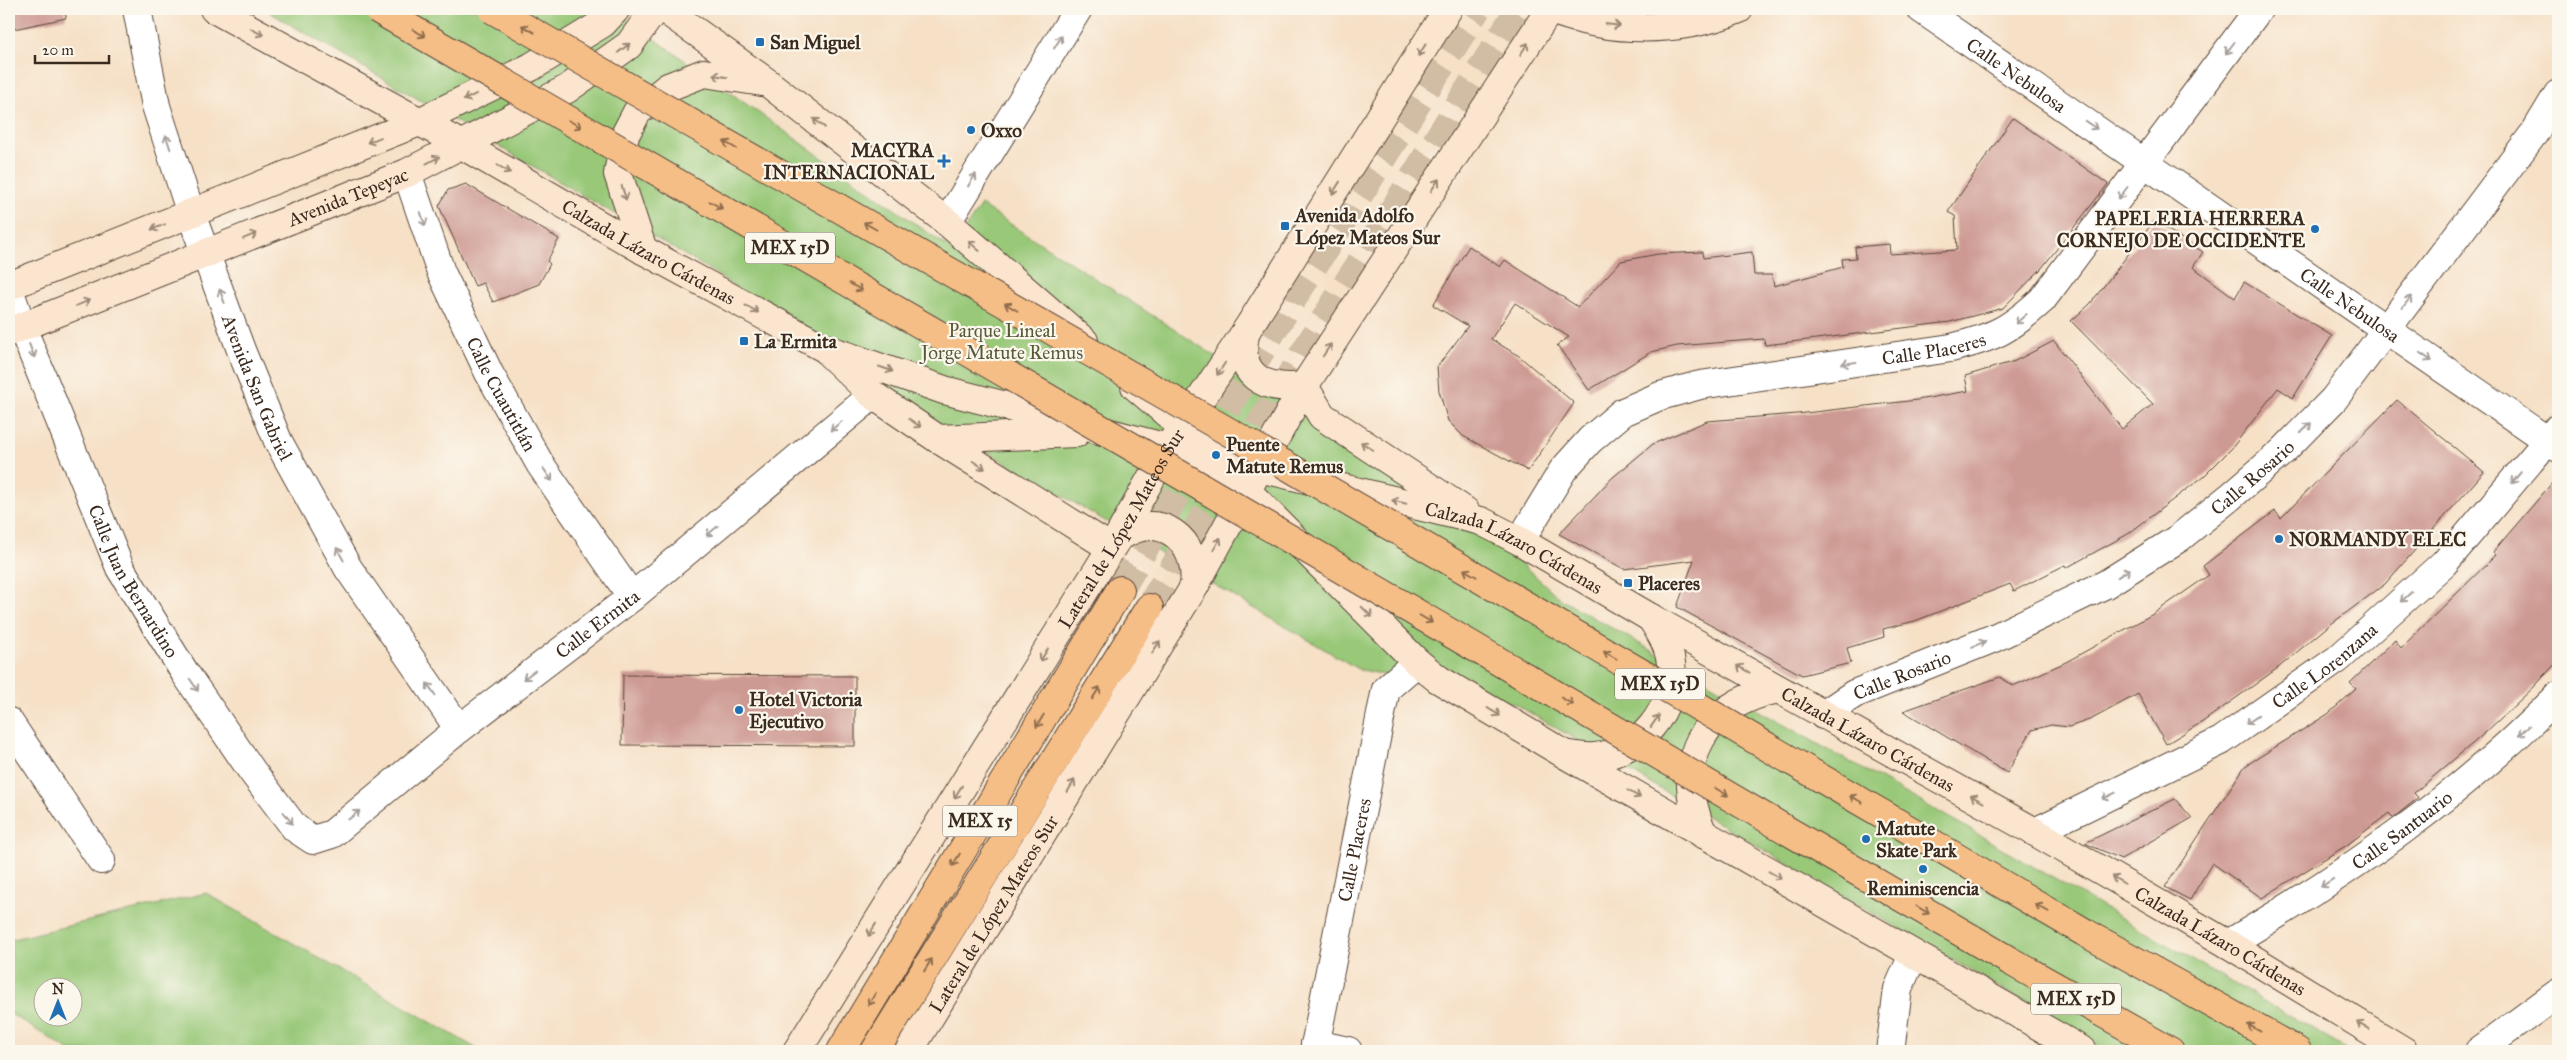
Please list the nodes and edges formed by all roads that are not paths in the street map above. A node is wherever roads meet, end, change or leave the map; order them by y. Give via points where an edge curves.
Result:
1 (137, 9) edge
2 (214, 9) edge
3 (377, 9) edge
4 (492, 9) edge
5 (616, 9) edge
6 (655, 9) edge
7 (664, 9) edge
8 (1078, 9) edge
9 (1448, 9) edge
10 (1550, 9) edge
11 (1739, 9) edge
12 (1921, 9) edge
13 (2259, 9) edge
14 (768, 83) junction
15 (2558, 94) edge
16 (419, 122) junction
17 (462, 145) junction
18 (2146, 162) junction
19 (407, 173) junction
20 (191, 214) junction
21 (947, 222) junction
22 (643, 250) junction
23 (207, 254) junction
24 (9, 287) edge
25 (2387, 329) junction
26 (15, 330) edge
27 (1246, 331) junction
28 (824, 348) junction
29 (1304, 386) junction
30 (873, 395) junction
31 (1103, 432) junction
32 (1176, 437) junction
33 (938, 439) junction
34 (2555, 439) edge
35 (1253, 480) junction
36 (1481, 521) junction
37 (1520, 541) junction
38 (1114, 543) junction
39 (1194, 586) junction
40 (1120, 590) tunnel mouth
41 (632, 597) junction
42 (1149, 608) tunnel mouth
43 (1651, 618) junction
44 (1417, 662) junction
45 (1778, 689) junction
46 (2558, 696) edge
47 (1824, 715) junction
48 (9, 722) edge
49 (459, 729) junction
50 (1566, 755) junction
51 (2035, 832) junction
52 (1703, 834) junction
53 (313, 840) joint
54 (101, 860) dead end
55 (2228, 944) junction
56 (1913, 955) junction
57 (2558, 994) edge
58 (1314, 1048) edge
59 (797, 1051) edge
60 (841, 1051) edge
61 (875, 1051) edge
62 (909, 1051) edge
63 (1348, 1051) edge
64 (1890, 1051) edge
65 (2083, 1051) edge
66 (2170, 1051) edge
67 (2297, 1051) edge
68 (2404, 1051) edge
69 (2479, 1051) edge

20 -> 1 street, Avenida San Gabriel via 156,106
2 -> 16 street, Calzada Lázaro Cárdenas
3 -> 66 main road, MEX 15D, bridge
67 -> 4 main road, Calzada Lázaro Cárdenas / MEX 15D, bridge via 2172,982 1236,436
5 -> 16 street via 603,23 531,67
17 -> 6 street, Avenida Tepeyac via 567,88 629,45
7 - 14 street, Calzada Lázaro Cárdenas
21 -> 8 street
9 -> 27 street, Lateral de López Mateos Sur
10 -> 11 street via 1592,22 1634,28 1678,26
29 -> 10 street, Lateral de López Mateos Sur
12 -> 18 street, Calle Nebulosa
13 -> 18 street, Calle Placeres
21 -> 14 street, Calzada Lázaro Cárdenas
14 -> 22 street via 704,73 668,87 637,112 625,135 618,174
25 -> 15 street, Calle Rosario via 2535,132
16 - 17 street, Calzada Lázaro Cárdenas
16 -> 20 street
19 -> 17 street, Avenida Tepeyac
17 -> 22 street, Calzada Lázaro Cárdenas
18 - 25 street, Calle Nebulosa
18 -> 37 street, Calle Placeres via 2042,300 2016,323 1987,339 1951,348 1700,385 1660,396 1623,412 1590,440 1563,470
23 -> 19 street, Avenida Tepeyac
19 -> 41 street, Calle Cuautitlán via 441,272 490,372 540,464
20 - 23 street, Avenida San Gabriel
20 -> 24 street
32 -> 21 street, Calzada Lázaro Cárdenas
22 -> 28 street, Calzada Lázaro Cárdenas
26 -> 23 street, Avenida Tepeyac
49 -> 23 street, Avenida San Gabriel via 348,568 278,441
24 - 26 street, Calle Juan Bernardino
25 -> 34 street, Calle Nebulosa
47 -> 25 street, Calle Rosario via 1854,694 1994,638 2063,606 2106,584 2179,538 2289,445 2334,399
26 -> 53 street, Calle Juan Bernardino via 120,568 252,770 296,828
27 - 29 street via 1243,354 1254,376 1273,387
27 -> 32 street, Lateral de López Mateos Sur
28 - 30 street
28 -> 31 street, Calzada Lázaro Cárdenas via 944,390
29 - 35 street, Lateral de López Mateos Sur
36 -> 29 street via 1322,416
30 -> 33 street
30 -> 41 street, Calle Ermita
31 - 32 street, Calzada Lázaro Cárdenas
31 - 33 street
32 - 35 street, Calzada Lázaro Cárdenas
32 - 38 street, Lateral de López Mateos Sur
33 -> 38 street
34 -> 51 street, Calle Lorenzana via 2444,563 2338,659 2221,741
36 -> 35 street, Calzada Lázaro Cárdenas
39 -> 35 street, Lateral de López Mateos Sur
35 -> 44 street, Calzada Lázaro Cárdenas
36 - 37 street, Calzada Lázaro Cárdenas
37 - 43 street, Calzada Lázaro Cárdenas
38 - 39 street via 1127,531 1139,526 1163,528 1174,533 1194,562
38 -> 59 street, Lateral de López Mateos Sur
62 -> 39 street, Lateral de López Mateos Sur
40 -> 60 main road, MEX 15
41 -> 49 street, Calle Ermita
61 -> 42 main road, MEX 15
45 -> 43 street, Calzada Lázaro Cárdenas
50 -> 43 street via 1594,757 1622,750 1645,734 1658,718 1670,689 1671,663 1664,639
44 -> 50 street, Calzada Lázaro Cárdenas via 1438,679
44 - 58 street, Calle Placeres via 1386,689
45 - 47 street, Calzada Lázaro Cárdenas
45 - 52 street via 1754,694 1734,704 1716,719 1699,742 1692,761 1689,786 1693,811
46 -> 55 street, Calle Santuario via 2482,769 2432,811 2334,879
51 -> 47 street, Calzada Lázaro Cárdenas
48 - 54 street
53 -> 49 street, Calle Ermita via 332,834
50 -> 52 street, Calzada Lázaro Cárdenas
55 -> 51 street, Calzada Lázaro Cárdenas
52 -> 56 street, Calzada Lázaro Cárdenas
68 -> 55 street, Calzada Lázaro Cárdenas
56 - 64 street via 1898,989
56 - 65 street, Calzada Lázaro Cárdenas
57 - 69 street
58 - 63 street

